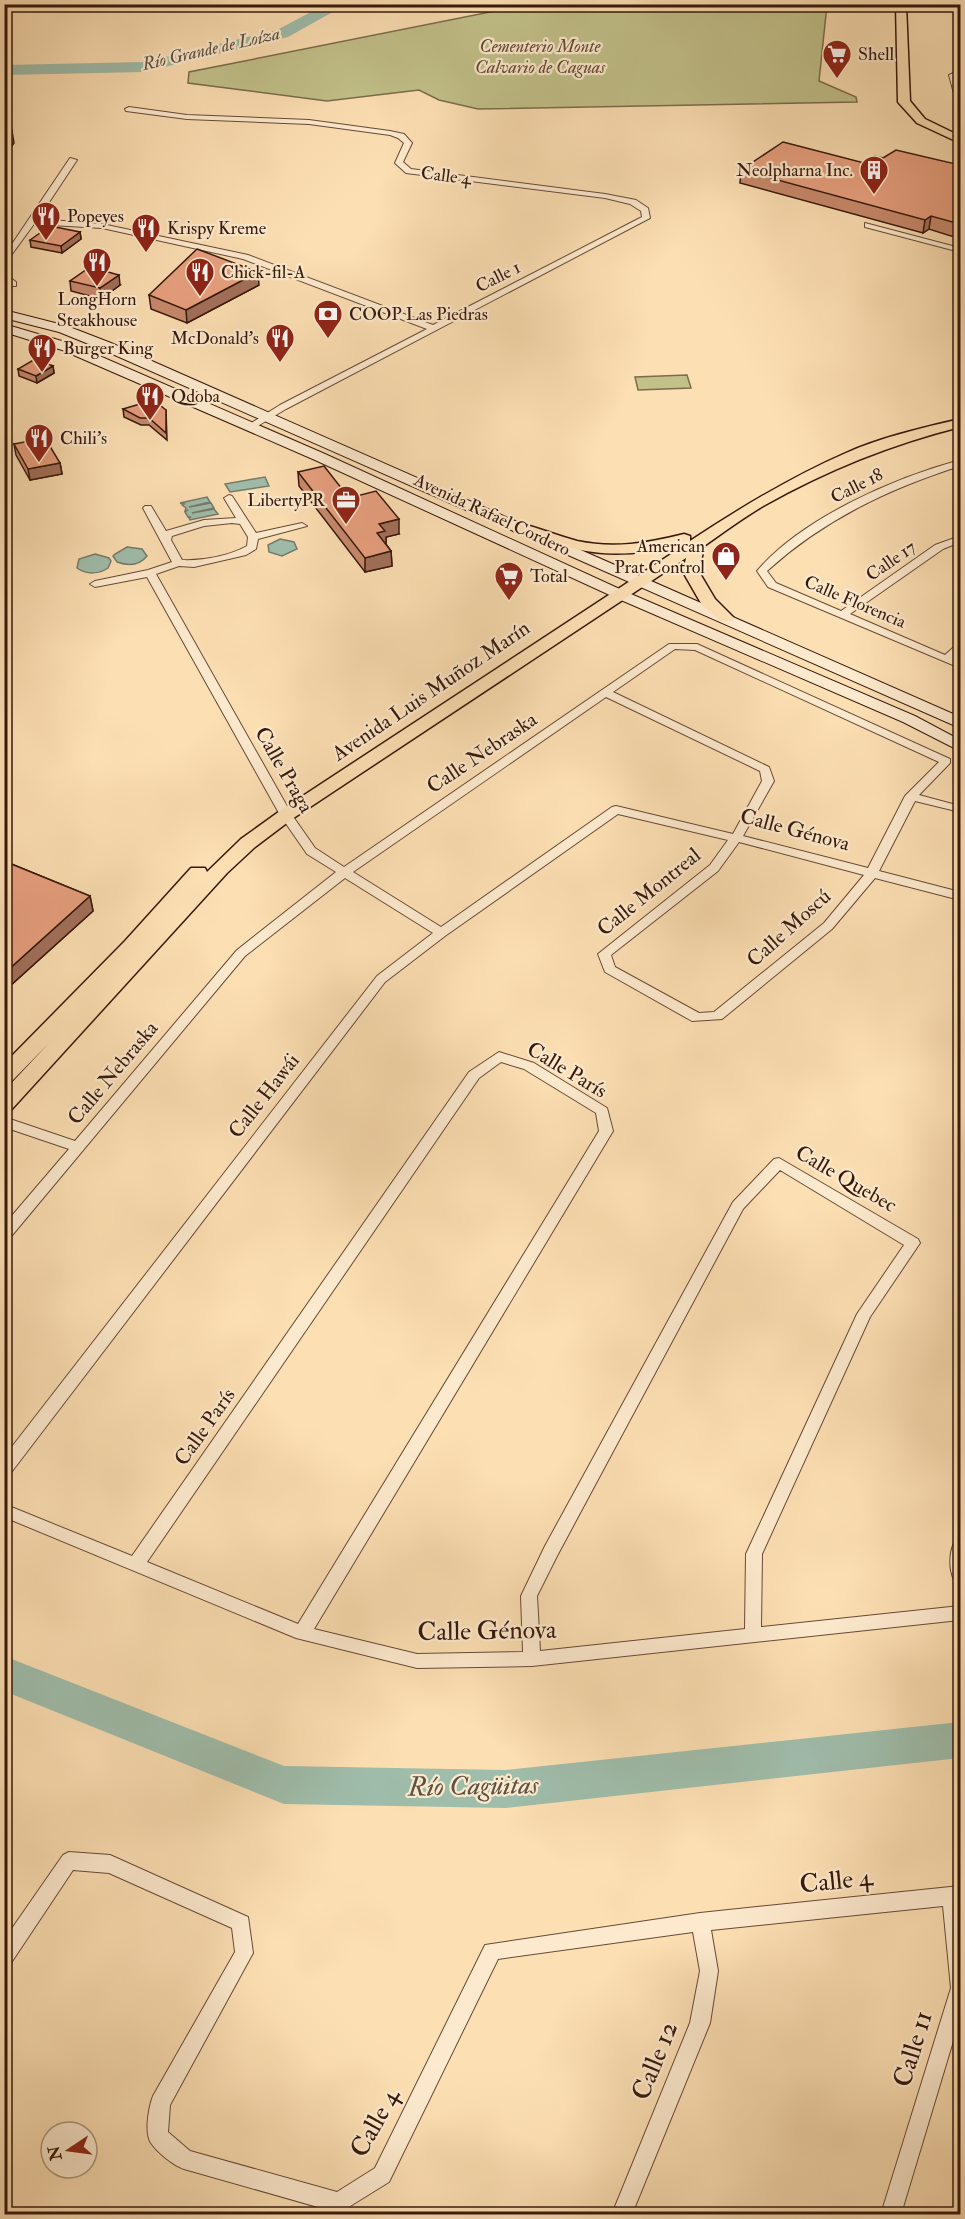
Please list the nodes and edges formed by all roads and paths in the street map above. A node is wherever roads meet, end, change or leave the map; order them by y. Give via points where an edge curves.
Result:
1 (901, 4) edge
2 (958, 4) edge
3 (960, 32) edge
4 (960, 72) edge
5 (960, 101) edge
6 (129, 109) dead end
7 (960, 140) edge
8 (73, 160) dead end
9 (633, 202) joint
10 (32, 220) junction
11 (868, 225) dead end
12 (960, 250) edge
13 (5, 260) edge
14 (4, 275) edge
15 (4, 285) edge
16 (4, 314) edge
17 (4, 328) edge
18 (435, 329) junction
19 (960, 415) edge
20 (268, 416) junction
21 (960, 423) edge
22 (251, 427) junction
23 (960, 463) edge
24 (229, 498) dead end
25 (148, 508) dead end
26 (241, 521) junction
27 (302, 526) dead end
28 (519, 528) junction
29 (253, 537) junction
30 (960, 539) edge
31 (165, 540) junction
32 (691, 541) junction
33 (776, 556) joint
34 (178, 563) junction
35 (150, 573) junction
36 (634, 578) junction
37 (94, 584) dead end
38 (614, 592) junction
39 (842, 615) junction
40 (726, 618) junction
41 (960, 647) edge
42 (946, 658) junction
43 (960, 665) edge
44 (607, 693) junction
45 (960, 723) edge
46 (960, 746) edge
47 (911, 796) junction
48 (960, 809) edge
49 (616, 810) joint
50 (283, 811) junction
51 (736, 837) junction
52 (343, 873) junction
53 (872, 873) junction
54 (960, 896) edge
55 (441, 933) junction
56 (717, 1016) joint
57 (4, 1077) edge
58 (4, 1105) edge
59 (4, 1122) edge
60 (78, 1147) junction
61 (4, 1234) edge
62 (4, 1468) edge
63 (4, 1510) edge
64 (960, 1548) edge
65 (135, 1565) junction
66 (960, 1575) edge
67 (960, 1613) edge
68 (302, 1633) junction
69 (753, 1635) junction
70 (532, 1659) junction
71 (956, 1896) edge
72 (700, 1922) junction
73 (4, 1957) edge
74 (622, 2214) edge
75 (891, 2214) edge

1 - 7 main road via 904,102 921,121
2 - 3 street
4 - 5 street via 953,75
6 - 9 street, Calle 4 via 187,117 309,122 390,133 408,143 399,163 409,171
8 - 10 street
9 - 18 street, Calle 1 via 645,210 646,218
10 - 13 street
10 - 18 street via 102,226 245,257
11 - 12 street
14 - 15 street via 13,284
16 - 20 main road, Avenida Rafael Cordero via 63,329
17 - 22 main road, Avenida Rafael Cordero via 67,347
18 - 20 street, Calle 1
19 - 32 main road, Avenida Luis Muñoz Marín via 830,457 772,484
20 - 22 street, Calle 1
20 - 28 main road, Avenida Rafael Cordero
21 - 32 main road, Avenida Luis Muñoz Marín via 908,436 834,464
22 - 38 main road, Avenida Rafael Cordero
23 - 33 street, Calle 18 via 921,474 849,505
24 - 26 street
25 - 31 street
26 - 29 street
26 - 31 street via 230,519 179,529 167,534
27 - 29 street
28 - 32 main road via 580,546 610,550
28 - 36 main road, Avenida Rafael Cordero
29 - 34 street via 252,547 242,553 194,564
30 - 39 street, Calle 17 via 939,547
31 - 34 street
32 - 36 main road, Avenida Luis Muñoz Marín
32 - 40 main road via 691,572 708,602
33 - 39 street, Calle Florencia via 762,571 771,585
34 - 35 street
35 - 37 street
35 - 50 street, Calle Praga
36 - 38 main road, Avenida Luis Muñoz Marín
36 - 40 main road, Avenida Rafael Cordero
38 - 46 main road, Avenida Rafael Cordero via 909,719
38 - 50 main road, Avenida Luis Muñoz Marín
39 - 42 street, Calle Florencia
40 - 45 main road, Avenida Rafael Cordero
41 - 42 street
42 - 43 street, Calle Florencia
44 - 47 street, Calle Nebraska via 674,646 697,647 946,761
44 - 51 street, Calle Montreal via 765,769 768,781
44 - 52 street, Calle Nebraska
47 - 48 street
47 - 53 street, Calle Moscú
49 - 51 street, Calle Génova
49 - 55 street, Calle Hawái
50 - 52 street, Calle Praga via 310,852
50 - 57 main road, Avenida Luis Muñoz Marín via 254,823 212,857
50 - 58 main road, Avenida Luis Muñoz Marín via 220,869
51 - 53 street, Calle Génova
51 - 56 street, Calle Montreal via 714,868 604,954 609,969 697,1018
52 - 55 street, Calle Praga
52 - 60 street, Calle Nebraska via 241,953
53 - 54 street, Calle Génova
53 - 56 street, Calle Moscú via 828,926
55 - 62 street, Calle Hawái via 381,979
59 - 60 street, Calle Nebraska
60 - 61 street, Calle Nebraska
63 - 65 street, Calle Génova
64 - 66 street
65 - 68 street, Calle Génova
65 - 68 street, Calle París via 474,1075 499,1057 529,1066 602,1111 606,1131
67 - 69 street, Calle Génova
68 - 70 street, Calle Génova via 417,1661
69 - 70 street, Calle Génova
69 - 70 street, Calle Quebec via 754,1554 864,1314 913,1243 779,1163 738,1206 551,1551 529,1596
71 - 72 street, Calle 4
71 - 75 street, Calle 11 via 960,1988
72 - 73 street, Calle 4 via 492,1950 382,2175 339,2203 184,2159 158,2136 160,2103 244,1953 241,1923 110,1864 69,1861
72 - 74 street, Calle 12 via 709,1971 700,2023

